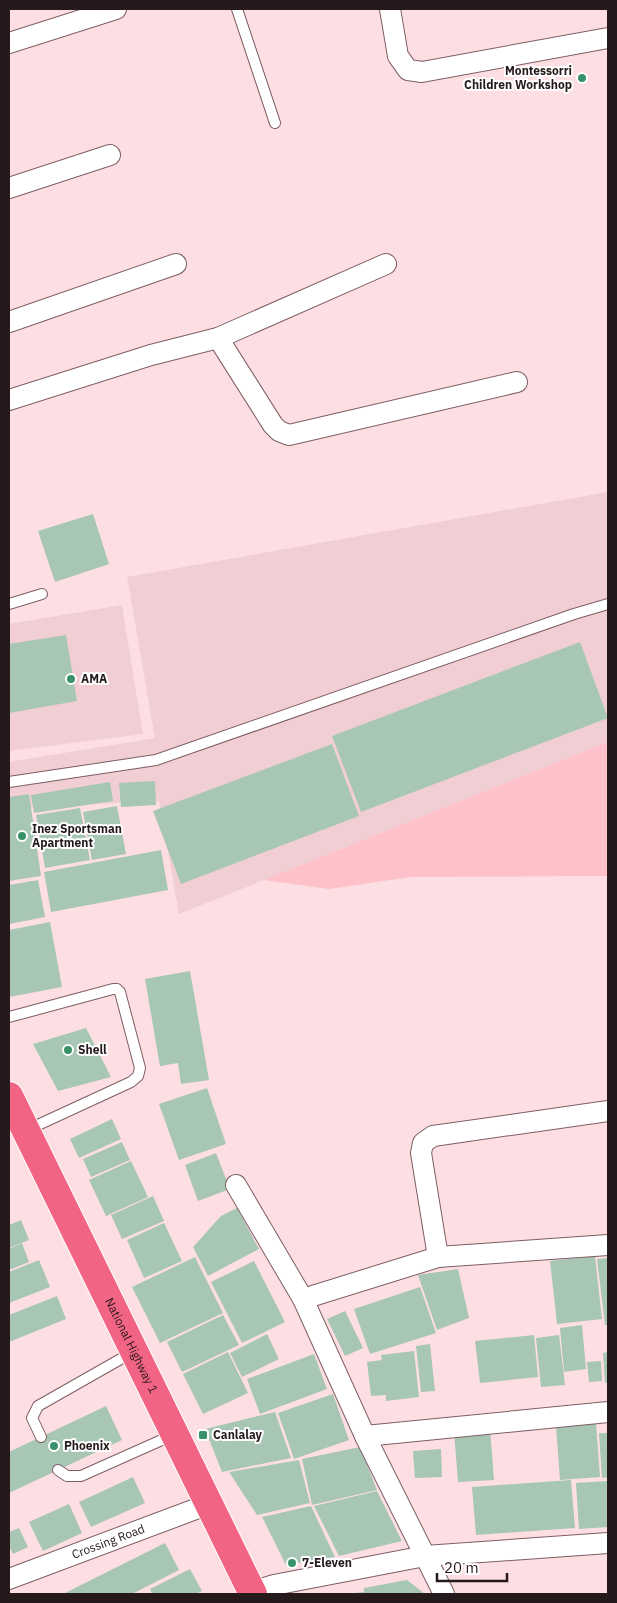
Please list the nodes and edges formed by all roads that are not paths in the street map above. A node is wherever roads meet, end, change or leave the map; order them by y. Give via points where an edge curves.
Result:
1 (116, 9) edge
2 (236, 9) edge
3 (390, 9) edge
4 (608, 38) edge
5 (9, 43) edge
6 (275, 123) dead end
7 (110, 155) dead end
8 (9, 188) edge
9 (176, 264) dead end
10 (386, 264) dead end
11 (9, 322) edge
12 (218, 338) junction
13 (517, 382) dead end
14 (9, 400) edge
15 (42, 594) dead end
16 (9, 604) edge
17 (608, 604) edge
18 (9, 782) edge
19 (9, 1018) edge
20 (9, 1096) edge
21 (608, 1111) edge
22 (26, 1131) junction
23 (236, 1185) dead end
24 (608, 1245) edge
25 (438, 1257) junction
26 (303, 1299) junction
27 (134, 1351) junction
28 (608, 1412) edge
29 (175, 1434) junction
30 (365, 1436) junction
31 (41, 1437) dead end
32 (58, 1470) dead end
33 (209, 1504) junction
34 (608, 1542) edge
35 (425, 1556) junction
36 (9, 1579) edge
37 (251, 1593) edge
38 (444, 1594) edge

1 - 5 street
2 - 6 lane
3 - 4 street via 398,56 408,70 422,72
7 - 8 street
9 - 11 street
10 - 12 street
12 - 13 street via 273,425 289,435
12 - 14 street via 151,355
15 - 16 lane
17 - 18 lane via 156,760
19 - 22 lane via 117,989 140,1068 138,1076 131,1082
20 - 22 highway, National Highway 1
21 - 25 street via 433,1136 423,1143 421,1153
22 - 27 highway, National Highway 1
23 - 26 street
24 - 25 street
25 - 26 street
26 - 30 street
27 - 29 highway, National Highway 1
27 - 31 lane via 38,1406 32,1418
28 - 30 street
29 - 32 lane via 81,1476 66,1476
29 - 33 highway, National Highway 1
30 - 35 street
33 - 36 street, Crossing Road
33 - 37 highway, National Highway 1
34 - 35 street
35 - 37 street via 274,1585
35 - 38 street

